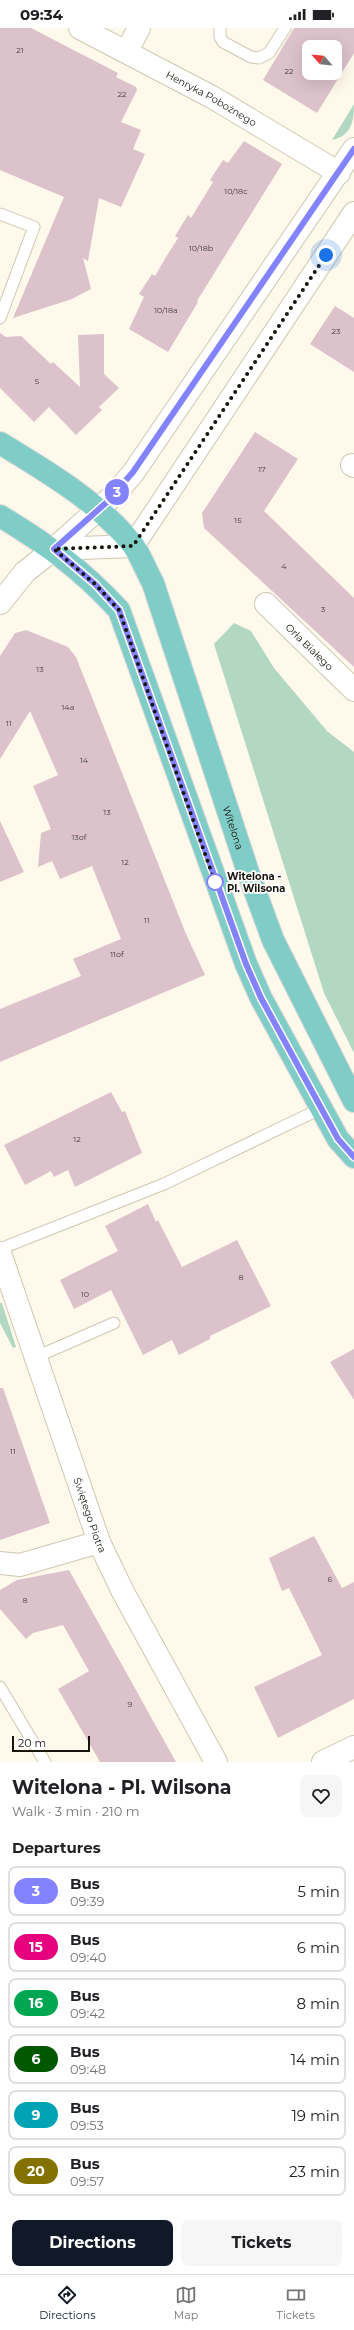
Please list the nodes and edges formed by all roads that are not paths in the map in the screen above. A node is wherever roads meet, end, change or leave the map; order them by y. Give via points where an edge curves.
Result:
1 (80, 28) edge
2 (139, 28) edge
3 (220, 28) edge
4 (285, 28) edge
5 (127, 51) junction
6 (354, 149) edge
7 (339, 173) junction
8 (354, 213) edge
9 (0, 214) edge
10 (0, 318) edge
11 (4, 445) edge
12 (98, 511) junction
13 (0, 516) edge
14 (133, 546) junction
15 (54, 549) junction
16 (0, 603) edge
17 (266, 604) dead end
18 (354, 690) edge
19 (354, 1100) edge
20 (322, 1108) junction
21 (354, 1157) edge
22 (0, 1249) edge
23 (0, 1253) edge
24 (114, 1323) dead end
25 (36, 1357) junction
26 (99, 1542) junction
27 (0, 1563) edge
28 (0, 1687) edge
29 (45, 1762) edge
30 (216, 1762) edge

1 - 5 street, Henryka Pobożnego
2 - 5 street
3 - 4 lane via 223,42 251,57 259,58 269,53
5 - 7 street, Henryka Pobożnego via 212,97
6 - 7 street
7 - 12 street via 133,472
8 - 14 street
9 - 10 lane via 34,227
11 - 12 main road, Witelona
12 - 14 main road, Witelona
12 - 15 street
13 - 15 main road
14 - 15 street
14 - 19 main road, Witelona via 153,583 248,872 273,940
15 - 16 street via 23,574
15 - 20 main road via 95,584 119,610 246,964 261,998
17 - 18 street, Orła Białego
20 - 21 main road via 338,1139
20 - 22 lane via 164,1184
23 - 25 street, Świętego Piotra
24 - 25 lane
25 - 26 street, Świętego Piotra
26 - 27 street via 20,1564
26 - 30 street, Świętego Piotra via 123,1592
28 - 29 lane

